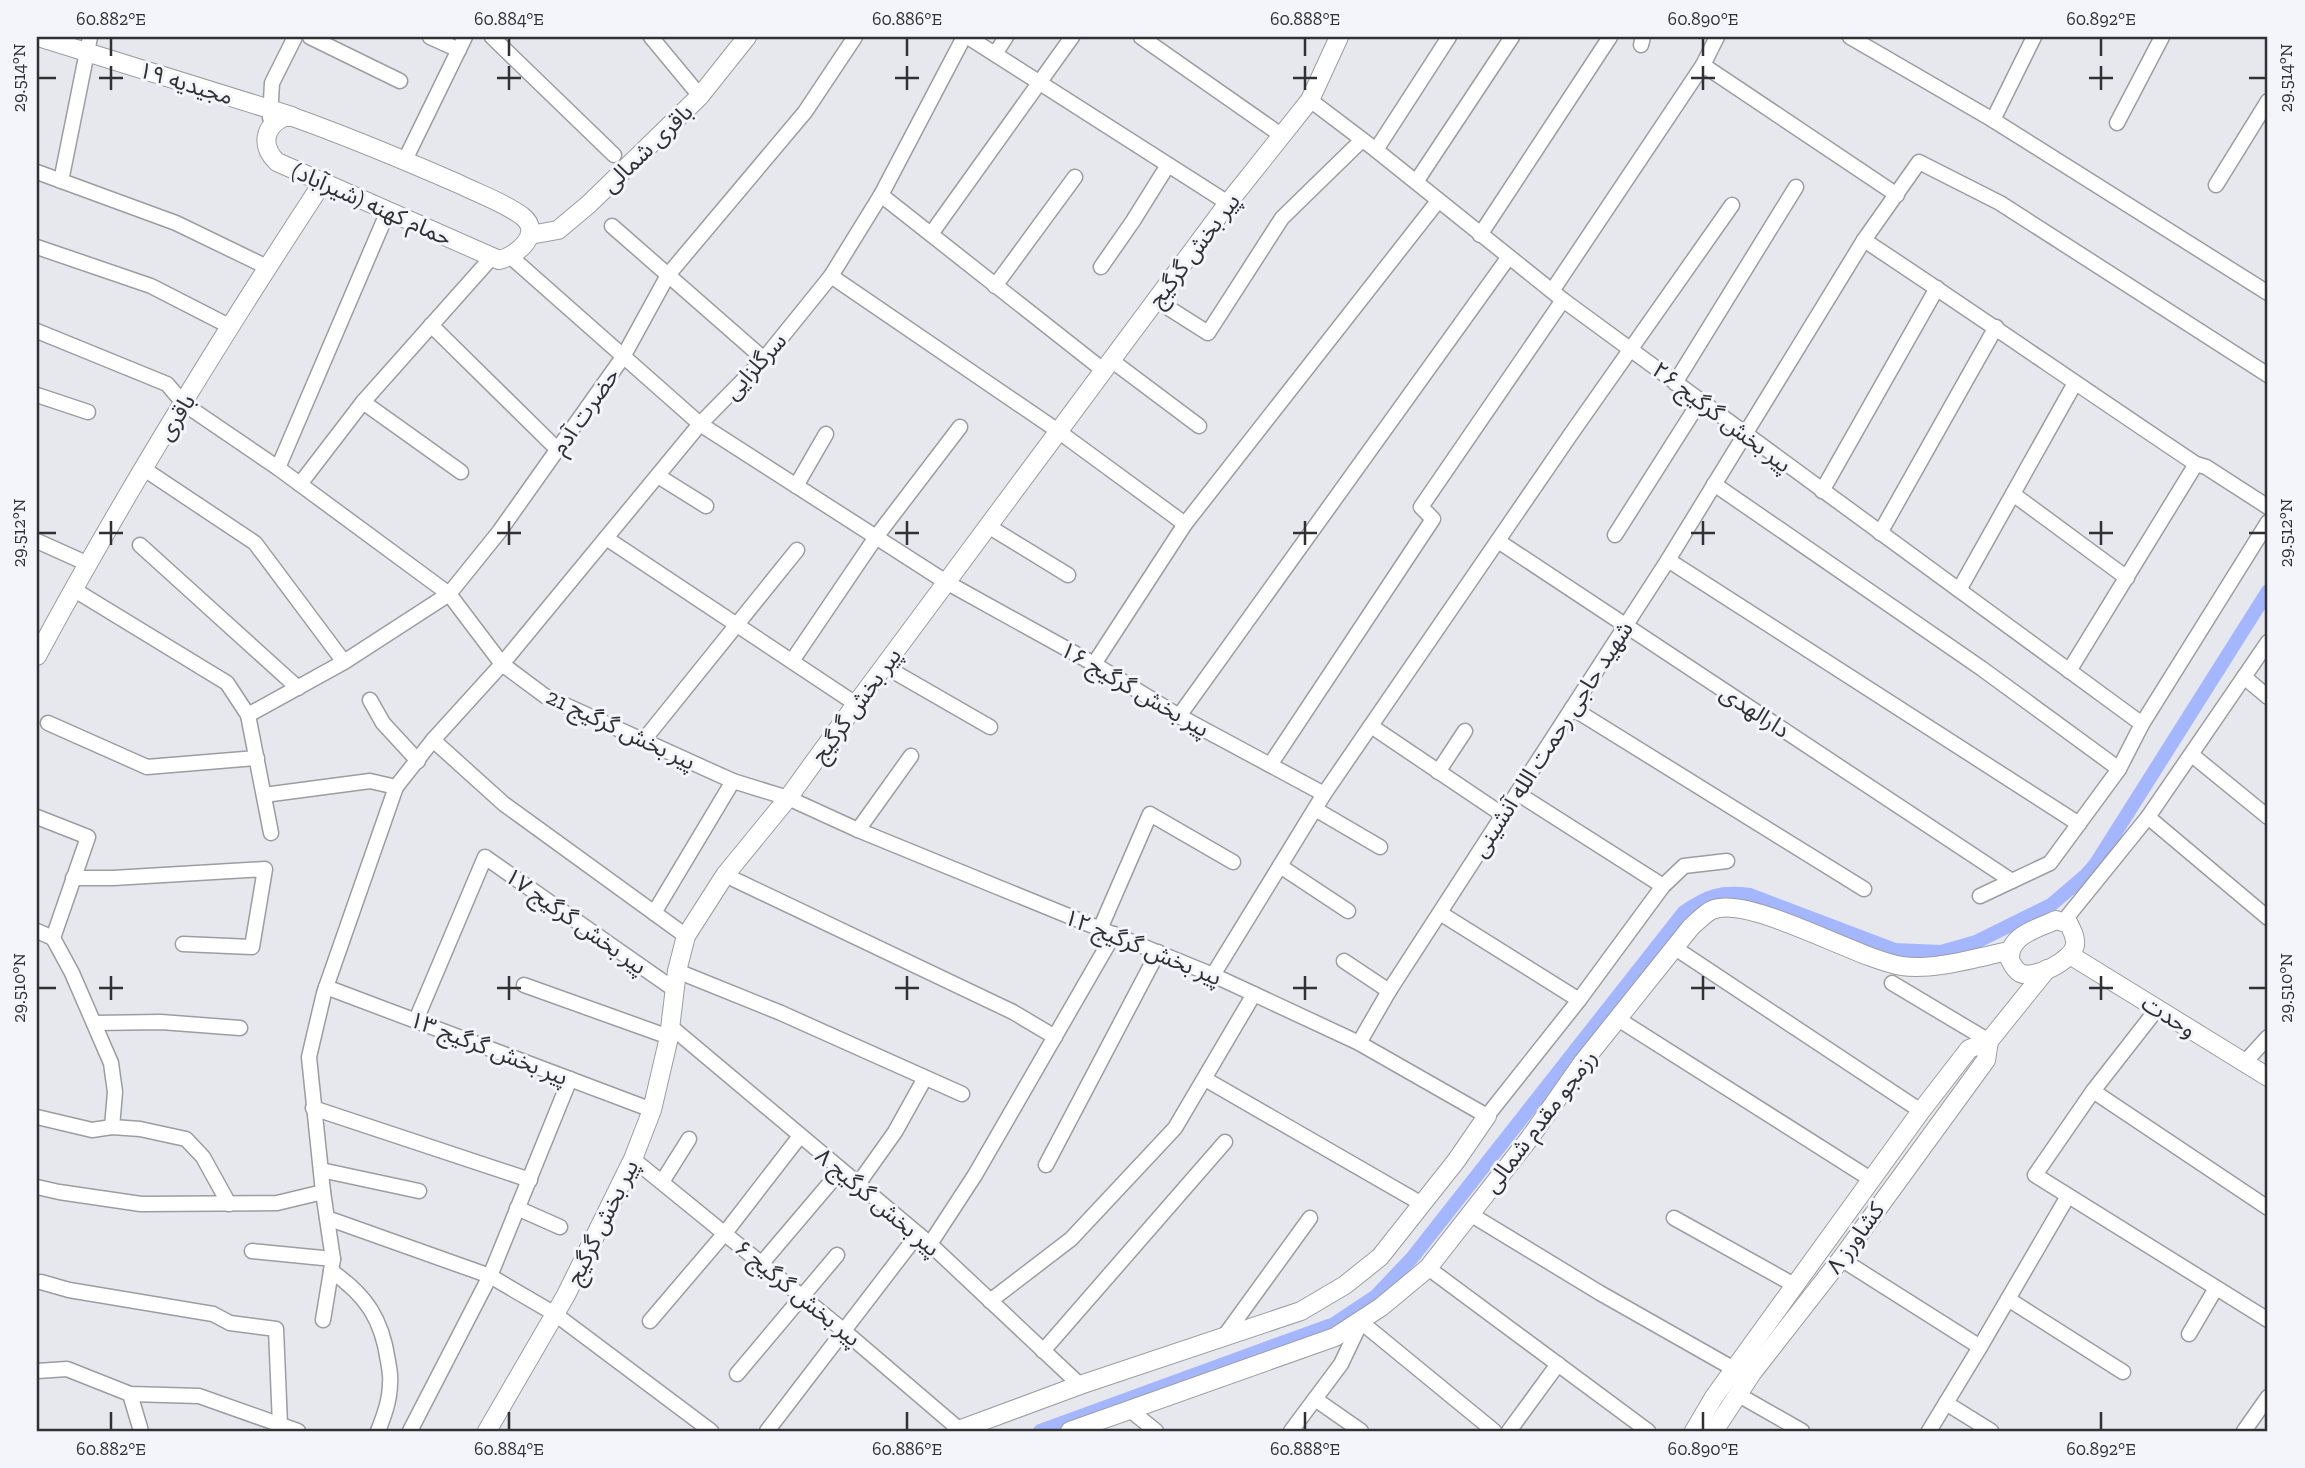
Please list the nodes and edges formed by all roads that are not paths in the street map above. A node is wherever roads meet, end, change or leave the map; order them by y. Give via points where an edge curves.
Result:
1 (38, 37) edge
2 (295, 37) edge
3 (310, 37) edge
4 (430, 37) edge
5 (492, 37) edge
6 (651, 37) edge
7 (747, 37) edge
8 (855, 37) edge
9 (966, 37) edge
10 (1006, 37) edge
11 (1072, 37) edge
12 (1141, 37) edge
13 (1449, 37) edge
14 (1512, 37) edge
15 (1610, 37) edge
16 (1717, 37) edge
17 (1850, 37) edge
18 (2034, 37) edge
19 (2162, 37) edge
20 (1333, 39) edge
21 (88, 44) edge
22 (462, 44) edge
23 (995, 54) junction
24 (1703, 65) junction
25 (400, 81) dead end
26 (1038, 82) junction
27 (700, 96) junction
28 (1310, 100) junction
29 (2268, 101) edge
30 (270, 110) junction
31 (293, 117) junction
32 (1993, 120) junction
33 (2117, 123) dead end
34 (269, 128) junction
35 (1281, 135) junction
36 (1362, 139) junction
37 (1376, 150) junction
38 (614, 155) dead end
39 (405, 160) junction
40 (1168, 165) junction
41 (37, 172) edge
42 (1075, 177) dead end
43 (61, 181) junction
44 (323, 182) junction
45 (1416, 182) junction
46 (2216, 185) dead end
47 (1797, 187) dead end
48 (881, 195) junction
49 (1897, 195) junction
50 (1438, 201) junction
51 (1227, 204) junction
52 (1732, 205) dead end
53 (388, 211) junction
54 (612, 226) dead end
55 (931, 234) junction
56 (530, 235) junction
57 (1480, 235) junction
58 (1864, 240) junction
59 (37, 247) edge
60 (492, 257) junction
61 (511, 257) junction
62 (1508, 258) junction
63 (267, 267) junction
64 (1101, 267) dead end
65 (668, 275) junction
66 (831, 276) junction
67 (995, 286) junction
68 (1937, 288) junction
69 (2268, 293) edge
70 (1558, 296) junction
71 (1156, 300) junction
72 (431, 325) junction
73 (231, 327) junction
74 (1996, 327) junction
75 (37, 331) edge
76 (1631, 350) junction
77 (623, 357) junction
78 (764, 359) junction
79 (1107, 365) junction
80 (2268, 375) edge
81 (1675, 383) junction
82 (2075, 383) junction
83 (37, 395) edge
84 (1700, 401) junction
85 (363, 402) junction
86 (184, 404) junction
87 (88, 412) dead end
88 (700, 424) junction
89 (1199, 426) dead end
90 (960, 427) dead end
91 (1058, 431) junction
92 (826, 434) dead end
93 (1745, 435) junction
94 (558, 450) junction
95 (2196, 464) junction
96 (144, 468) junction
97 (278, 468) junction
98 (461, 472) dead end
99 (657, 476) junction
100 (300, 484) junction
101 (1714, 484) junction
102 (796, 486) junction
103 (1822, 491) junction
104 (2013, 494) junction
105 (706, 506) dead end
106 (2268, 508) edge
107 (2268, 522) edge
108 (1185, 524) junction
109 (988, 526) junction
110 (1880, 533) junction
111 (1615, 535) dead end
112 (876, 537) junction
113 (606, 538) junction
114 (37, 541) edge
115 (1498, 541) junction
116 (140, 545) dead end
117 (797, 550) dead end
118 (1668, 560) junction
119 (86, 563) junction
120 (1068, 575) dead end
121 (2127, 578) junction
122 (946, 582) junction
123 (73, 589) junction
124 (1959, 590) junction
125 (449, 594) junction
126 (737, 625) junction
127 (1626, 625) junction
128 (2268, 642) edge
129 (37, 656) edge
130 (792, 661) junction
131 (344, 662) junction
132 (502, 664) junction
133 (1094, 664) junction
134 (884, 666) junction
135 (2069, 671) junction
136 (2244, 677) junction
137 (298, 688) junction
138 (2268, 697) edge
139 (370, 700) dead end
140 (856, 704) junction
141 (1572, 708) junction
142 (248, 715) junction
143 (1179, 716) junction
144 (48, 723) dead end
145 (2142, 724) junction
146 (1371, 726) junction
147 (990, 727) dead end
148 (1465, 731) dead end
149 (433, 740) junction
150 (643, 741) junction
151 (2192, 755) junction
152 (911, 756) dead end
153 (257, 758) junction
154 (418, 761) junction
155 (1270, 765) junction
156 (2119, 769) junction
157 (1438, 772) junction
158 (733, 781) junction
159 (396, 787) junction
160 (1517, 793) junction
161 (1324, 794) junction
162 (264, 795) junction
163 (789, 798) junction
164 (1315, 809) junction
165 (1503, 815) junction
166 (37, 817) edge
167 (2148, 817) junction
168 (2268, 817) edge
169 (2080, 824) junction
170 (858, 830) junction
171 (271, 833) dead end
172 (1380, 847) dead end
173 (1727, 861) dead end
174 (1233, 862) dead end
175 (1280, 866) junction
176 (725, 875) junction
177 (74, 878) junction
178 (2012, 881) junction
179 (1662, 886) junction
180 (1864, 889) dead end
181 (1980, 896) dead end
182 (1348, 911) dead end
183 (654, 913) junction
184 (1440, 913) junction
185 (2268, 918) edge
186 (2063, 922) junction
187 (1100, 929) junction
188 (37, 931) edge
189 (1114, 934) junction
190 (686, 936) junction
191 (53, 938) junction
192 (183, 944) dead end
193 (1675, 948) junction
194 (2009, 951) junction
195 (1158, 953) junction
196 (2070, 955) junction
197 (1344, 961) dead end
198 (2047, 969) junction
199 (677, 971) junction
200 (1213, 975) junction
201 (1892, 983) dead end
202 (524, 985) dead end
203 (326, 987) junction
204 (675, 990) junction
205 (1389, 991) junction
206 (1254, 994) junction
207 (1579, 1000) junction
208 (2157, 1009) junction
209 (1618, 1019) junction
210 (416, 1020) junction
211 (94, 1023) junction
212 (240, 1028) dead end
213 (669, 1031) junction
214 (1055, 1037) junction
215 (2268, 1037) edge
216 (1989, 1041) junction
217 (1359, 1043) junction
218 (2245, 1062) junction
219 (2268, 1077) edge
220 (925, 1078) junction
221 (570, 1079) junction
222 (1205, 1079) junction
223 (2093, 1091) junction
224 (962, 1094) dead end
225 (313, 1108) junction
226 (652, 1110) junction
227 (1921, 1111) junction
228 (1487, 1116) junction
229 (37, 1117) edge
230 (112, 1126) junction
231 (800, 1136) junction
232 (689, 1139) dead end
233 (1225, 1142) dead end
234 (634, 1159) junction
235 (1046, 1165) dead end
236 (321, 1170) junction
237 (841, 1170) junction
238 (530, 1180) junction
239 (1872, 1180) junction
240 (662, 1182) junction
241 (858, 1184) junction
242 (37, 1187) edge
243 (419, 1191) dead end
244 (323, 1192) junction
245 (2068, 1196) junction
246 (229, 1204) junction
247 (1422, 1204) junction
248 (517, 1208) junction
249 (2268, 1208) edge
250 (1471, 1214) junction
251 (327, 1218) junction
252 (1311, 1218) dead end
253 (1674, 1218) dead end
254 (560, 1227) dead end
255 (725, 1233) junction
256 (918, 1234) junction
257 (930, 1244) junction
258 (252, 1251) dead end
259 (837, 1255) dead end
260 (1841, 1259) junction
261 (762, 1264) junction
262 (332, 1265) junction
263 (1428, 1268) junction
264 (490, 1276) junction
265 (41, 1282) dead end
266 (1796, 1286) junction
267 (2216, 1288) junction
268 (803, 1297) junction
269 (2008, 1299) junction
270 (990, 1301) junction
271 (555, 1314) junction
272 (323, 1320) dead end
273 (2268, 1320) edge
274 (650, 1321) dead end
275 (1362, 1322) junction
276 (843, 1330) junction
277 (2189, 1334) dead end
278 (1223, 1338) junction
279 (1980, 1348) junction
280 (1043, 1351) junction
281 (1558, 1364) junction
282 (1734, 1369) junction
283 (37, 1371) edge
284 (2123, 1372) dead end
285 (737, 1374) dead end
286 (1080, 1385) junction
287 (130, 1394) junction
288 (1737, 1394) junction
289 (2268, 1397) edge
290 (1315, 1399) junction
291 (1945, 1403) junction
292 (1130, 1410) junction
293 (280, 1425) junction
294 (958, 1430) edge
295 (141, 1431) edge
296 (298, 1431) edge
297 (378, 1431) edge
298 (410, 1431) edge
299 (487, 1431) edge
300 (711, 1431) edge
301 (767, 1431) edge
302 (1070, 1431) edge
303 (1156, 1431) edge
304 (1291, 1431) edge
305 (1361, 1431) edge
306 (1494, 1431) edge
307 (1509, 1431) edge
308 (1648, 1431) edge
309 (1694, 1431) edge
310 (1714, 1431) edge
311 (1801, 1431) edge
312 (1929, 1431) edge
313 (1991, 1431) edge
314 (2244, 1431) edge

1 - 21 street, مجیدیه ۱۹
2 - 30 street via 272,83
3 - 25 street
4 - 22 street
5 - 38 street
6 - 27 street
7 - 27 street, باقری شمالی
8 - 65 street, حضرت آدم via 805,112
9 - 23 street
9 - 48 street, سرگلزایی
10 - 23 street
11 - 26 street
12 - 35 street
13 - 37 street
14 - 45 street
15 - 57 street
16 - 24 street
17 - 32 street
18 - 32 street
19 - 33 street
20 - 28 street, پیر بخش گرگیج
21 - 30 street, مجیدیه ۱۹
21 - 43 street
22 - 39 street
23 - 26 street
24 - 49 street
24 - 70 street
26 - 40 street
26 - 55 street
27 - 56 street, باقری شمالی via 558,230
28 - 35 street, پیر بخش گرگیج
28 - 36 street, پیر بخش گرگیج ۲۶
29 - 46 street
30 - 31 street, مجیدیه ۱۹
30 - 34 street
31 - 34 street via 275,121
31 - 39 street
32 - 69 street
34 - 44 street, حمام کهنه (شیرآباد) via 266,147 270,155
35 - 51 street, پیر بخش گرگیج
36 - 37 street, پیر بخش گرگیج ۲۶
36 - 71 street via 1282,218 1208,333
37 - 45 street, پیر بخش گرگیج ۲۶
39 - 56 street via 524,217
40 - 51 street
40 - 64 street
41 - 43 street
42 - 67 street
43 - 63 street via 176,223
44 - 53 street, حمام کهنه (شیرآباد)
44 - 63 street, باقری
45 - 50 street, پیر بخش گرگیج ۲۶
47 - 81 street
48 - 55 street
48 - 66 street, سرگلزایی
49 - 58 street, شهید حاجی رحمت الله آنشینی
49 - 80 street, شهید حاجی رحمت الله آنشینی via 1919,162 2000,204
50 - 57 street, پیر بخش گرگیج ۲۶
50 - 108 street
51 - 71 street, پیر بخش گرگیج
52 - 76 street
53 - 60 street, حمام کهنه (شیرآباد)
53 - 97 street
54 - 65 street
55 - 67 street
56 - 61 street
57 - 62 street, پیر بخش گرگیج ۲۶
58 - 68 street
58 - 93 street, شهید حاجی رحمت الله آنشینی
59 - 73 street via 151,286
60 - 61 street, حمام کهنه (شیرآباد)
60 - 72 street
61 - 77 street, پیر بخش گرگیج ۱۶
62 - 70 street, پیر بخش گرگیج ۲۶
62 - 143 street
63 - 73 street, باقری
65 - 77 street, حضرت آدم
65 - 78 street
66 - 78 street, سرگلزایی
66 - 91 street
67 - 79 street
68 - 74 street
68 - 103 street
70 - 76 street, پیر بخش گرگیج ۲۶
70 - 155 street via 1421,507 1433,519
71 - 79 street, پیر بخش گرگیج
72 - 85 street
72 - 94 street
73 - 86 street, باقری
74 - 82 street
74 - 110 street
75 - 86 street, پیر بخش گرگیج 21 via 167,384
76 - 81 street, پیر بخش گرگیج ۲۶
76 - 115 street
77 - 88 street, پیر بخش گرگیج ۱۶
77 - 94 street, حضرت آدم
78 - 88 street, سرگلزایی
79 - 89 street
79 - 91 street, پیر بخش گرگیج
81 - 84 street, پیر بخش گرگیج ۲۶
82 - 95 street
82 - 104 street
83 - 87 street
84 - 93 street, پیر بخش گرگیج ۲۶
84 - 111 street
85 - 98 street
85 - 100 street
86 - 96 street, باقری
86 - 97 street, پیر بخش گرگیج 21
88 - 99 street, سرگلزایی
88 - 102 street, پیر بخش گرگیج ۱۶
90 - 112 street
91 - 108 street
91 - 109 street, پیر بخش گرگیج
92 - 102 street
93 - 101 street, شهید حاجی رحمت الله آنشینی
93 - 103 street, پیر بخش گرگیج ۲۶
94 - 125 street, حضرت آدم
95 - 106 street
95 - 121 street
96 - 119 street, باقری
96 - 131 street via 255,543
97 - 100 street, پیر بخش گرگیج 21
99 - 105 street
99 - 113 street, سرگلزایی
100 - 125 street, پیر بخش گرگیج 21
101 - 118 street, شهید حاجی رحمت الله آنشینی
101 - 156 street
102 - 112 street, پیر بخش گرگیج ۱۶
103 - 110 street, پیر بخش گرگیج ۲۶
104 - 121 street
104 - 124 street
107 - 145 street
108 - 133 street
109 - 120 street
109 - 122 street, پیر بخش گرگیج
110 - 124 street, پیر بخش گرگیج ۲۶
112 - 122 street, پیر بخش گرگیج ۱۶
112 - 130 street
113 - 126 street
113 - 132 street, سرگلزایی
114 - 119 street
115 - 127 street, دارالهدی
115 - 146 street
116 - 137 street
117 - 126 street
118 - 127 street, شهید حاجی رحمت الله آنشینی
118 - 169 street
119 - 123 street, باقری
121 - 135 street
122 - 133 street, پیر بخش گرگیج ۱۶
122 - 134 street, پیر بخش گرگیج
123 - 129 street, باقری
123 - 142 street via 227,683
124 - 135 street, پیر بخش گرگیج ۲۶
125 - 131 street, حضرت آدم
125 - 132 street, پیر بخش گرگیج 21
126 - 130 street
126 - 150 street
127 - 141 street, شهید حاجی رحمت الله آنشینی
127 - 178 street, دارالهدی
128 - 136 street
130 - 140 street
131 - 137 street, حضرت آدم
132 - 149 street, سرگلزایی
132 - 150 street, پیر بخش گرگیج 21 via 545,696
133 - 143 street, پیر بخش گرگیج ۱۶
134 - 140 street, پیر بخش گرگیج
134 - 147 street
135 - 145 street, پیر بخش گرگیج ۲۶
136 - 138 street
136 - 151 street
137 - 142 street, حضرت آدم
139 - 154 street via 383,723
140 - 163 street, پیر بخش گرگیج
141 - 160 street, شهید حاجی رحمت الله آنشینی
141 - 180 street
142 - 153 street
143 - 155 street, پیر بخش گرگیج ۱۶
144 - 153 street via 147,768
145 - 156 street
146 - 157 street
146 - 161 street
148 - 157 street
149 - 154 street, سرگلزایی
149 - 183 street via 504,804
150 - 158 street, پیر بخش گرگیج 21
151 - 167 street
151 - 168 street
152 - 170 street
153 - 162 street
154 - 159 street, سرگلزایی
155 - 161 street, پیر بخش گرگیج ۱۶
156 - 169 street
157 - 165 street
158 - 163 street, پیر بخش گرگیج 21
158 - 183 street
159 - 162 street via 370,781
159 - 203 street
160 - 165 street, شهید حاجی رحمت الله آنشینی
160 - 179 street
161 - 164 street
162 - 171 street
163 - 170 street, پیر بخش گرگیج ۱۲
163 - 176 street, پیر بخش گرگیج
164 - 172 street
164 - 175 street
165 - 184 street, شهید حاجی رحمت الله آنشینی
166 - 177 street via 88,837
167 - 185 street
167 - 186 street
169 - 178 street via 2050,863
170 - 187 street, پیر بخش گرگیج ۱۲
173 - 179 street via 1684,866
174 - 187 street via 1150,814
175 - 182 street
175 - 200 street
176 - 190 street, پیر بخش گرگیج
176 - 214 street via 1013,1012
177 - 191 street
177 - 192 street via 265,869 252,947
178 - 181 street
179 - 207 street
183 - 190 street
184 - 205 street, شهید حاجی رحمت الله آنشینی
184 - 207 street
186 - 194 street via 2056,920 2016,939
186 - 196 street via 2074,935
187 - 189 street, پیر بخش گرگیج ۱۲
188 - 191 street
189 - 195 street, پیر بخش گرگیج ۱۲
189 - 214 street
190 - 199 street, پیر بخش گرگیج
191 - 211 street
193 - 194 street, رزمجو مقدم شمالی via 1691,926 1712,910 1729,906 1904,967
193 - 209 street, رزمجو مقدم شمالی
193 - 227 street
194 - 198 street via 2020,972 2029,975
195 - 200 street, پیر بخش گرگیج ۱۲
195 - 235 street
196 - 198 street
196 - 208 street, وحدت
197 - 205 street
198 - 216 street
199 - 204 street, پیر بخش گرگیج
199 - 220 street
200 - 206 street, پیر بخش گرگیج ۱۲
201 - 216 street
202 - 213 street
203 - 210 street, پیر بخش گرگیج ۱۳
203 - 225 street via 309,1057
204 - 210 street, پیر بخش گرگیج ۱۷ via 485,857
204 - 213 street, پیر بخش گرگیج
205 - 217 street, شهید حاجی رحمت الله آنشینی
206 - 217 street, پیر بخش گرگیج ۱۲
206 - 222 street
207 - 228 street
208 - 218 street, وحدت
208 - 223 street
209 - 239 street
209 - 250 street, رزمجو مقدم شمالی
210 - 221 street, پیر بخش گرگیج ۱۳
211 - 212 street
211 - 230 street via 111,1063 115,1092
213 - 226 street, پیر بخش گرگیج
213 - 231 street, پیر بخش گرگیج ۸
214 - 257 street
215 - 218 street
216 - 227 street via 1969,1049
216 - 260 street, کشاورز ۸ via 1986,1060
217 - 228 street, پیر بخش گرگیج ۱۲
218 - 219 street, وحدت
220 - 224 street
220 - 241 street
221 - 226 street, پیر بخش گرگیج ۱۳
221 - 238 street
222 - 247 street
222 - 270 street via 1175,1128 1071,1239
223 - 245 street via 2035,1175
223 - 249 street
225 - 236 street
225 - 238 street
226 - 234 street, پیر بخش گرگیج
227 - 239 street
228 - 247 street
229 - 230 street via 92,1130
230 - 246 street via 186,1139 203,1157
231 - 237 street, پیر بخش گرگیج ۸
231 - 255 street
232 - 240 street
233 - 280 street
234 - 240 street, پیر بخش گرگیج ۶
234 - 271 street, پیر بخش گرگیج
236 - 243 street
236 - 244 street
237 - 241 street, پیر بخش گرگیج ۸
237 - 261 street
238 - 248 street
239 - 266 street
240 - 255 street, پیر بخش گرگیج ۶
241 - 256 street, پیر بخش گرگیج ۸
242 - 246 street via 141,1204
244 - 246 street via 277,1203
244 - 251 street
245 - 267 street
245 - 269 street
247 - 278 street via 1380,1257 1345,1285 1301,1311
248 - 254 street
248 - 264 street
250 - 263 street, رزمجو مقدم شمالی
250 - 282 street
251 - 262 street
251 - 264 street
252 - 278 street
253 - 266 street
255 - 261 street, پیر بخش گرگیج ۶
255 - 274 street
256 - 257 street, پیر بخش گرگیج ۸
256 - 276 street
257 - 270 street, پیر بخش گرگیج ۸
258 - 262 street
259 - 268 street
260 - 279 street
260 - 288 street, کشاورز ۸
261 - 268 street, پیر بخش گرگیج ۶
262 - 272 street
262 - 297 street via 371,1308 384,1337 391,1382
263 - 275 street, رزمجو مقدم شمالی
263 - 281 street
264 - 271 street
264 - 298 street
265 - 293 street via 276,1329
266 - 282 street
267 - 273 street
267 - 277 street
268 - 276 street, پیر بخش گرگیج ۶
268 - 285 street
269 - 279 street
269 - 284 street
270 - 280 street, پیر بخش گرگیج ۸
271 - 299 street, پیر بخش گرگیج
271 - 300 street
275 - 290 street
275 - 292 street, رزمجو مقدم شمالی via 1300,1350
275 - 306 street
276 - 294 street, پیر بخش گرگیج ۶
276 - 301 street
278 - 286 street
279 - 291 street
280 - 286 street, پیر بخش گرگیج ۸
281 - 307 street
281 - 308 street
282 - 309 street
283 - 287 street via 67,1369
286 - 294 street
287 - 293 street via 200,1396
287 - 295 street
288 - 310 street, کشاورز ۸
288 - 311 street
289 - 314 street
290 - 304 street
290 - 305 street
291 - 312 street
291 - 313 street
292 - 302 street, رزمجو مقدم شمالی
292 - 303 street
293 - 296 street

